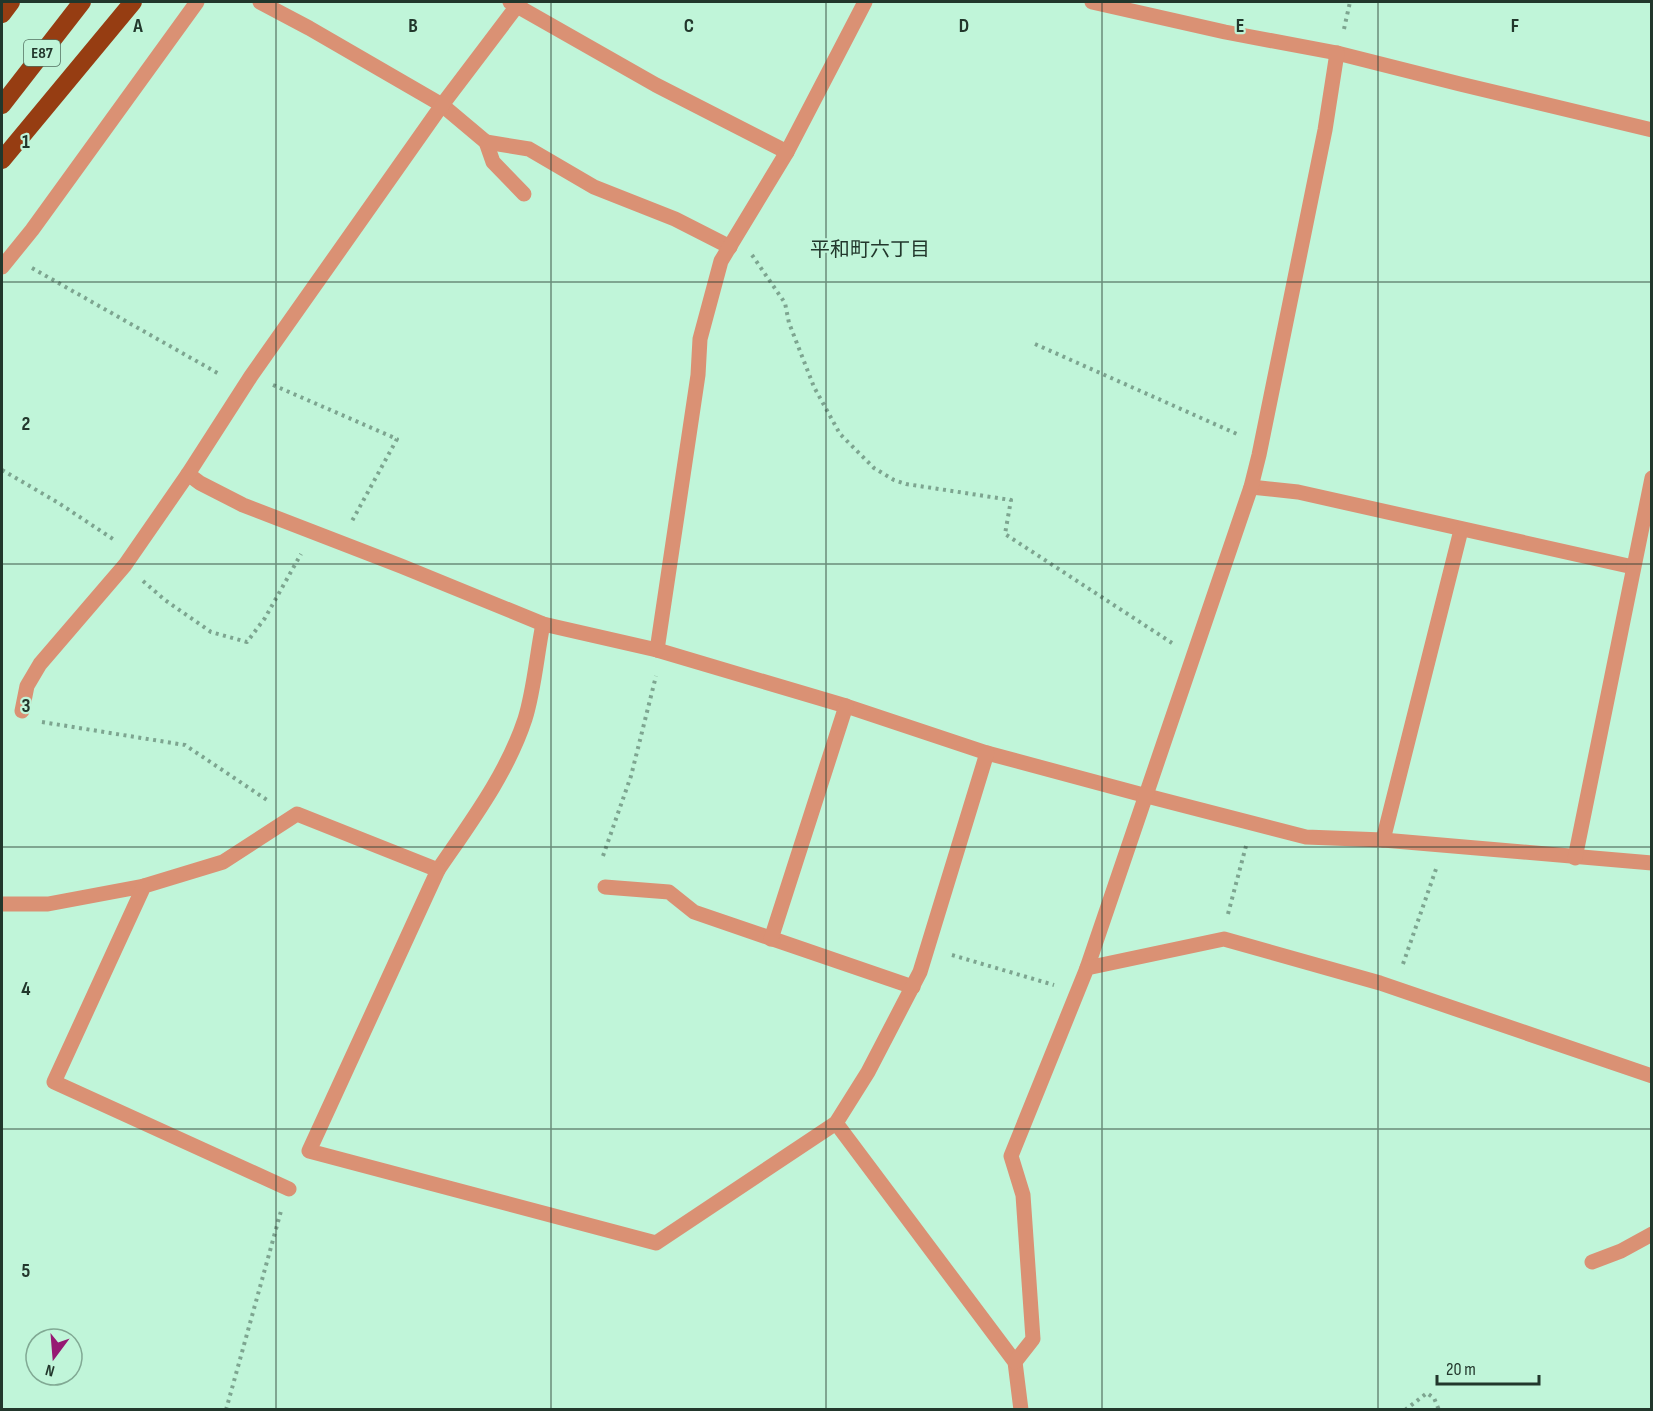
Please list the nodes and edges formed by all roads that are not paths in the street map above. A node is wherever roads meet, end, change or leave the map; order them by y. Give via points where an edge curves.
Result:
1 (11, 2) edge
2 (82, 2) edge
3 (134, 2) edge
4 (197, 2) edge
5 (260, 2) edge
6 (865, 2) edge
7 (1092, 2) edge
8 (516, 3) edge
9 (2, 15) edge
10 (1337, 53) junction
11 (2, 105) edge
12 (442, 105) junction
13 (1652, 130) edge
14 (486, 142) junction
15 (787, 152) junction
16 (2, 160) edge
17 (524, 194) dead end
18 (734, 241) junction
19 (6, 261) edge
20 (188, 474) junction
21 (1652, 478) edge
22 (1251, 487) junction
23 (1461, 530) junction
24 (1633, 567) junction
25 (543, 624) junction
26 (660, 651) junction
27 (846, 706) junction
28 (22, 711) road end
29 (987, 753) junction
30 (1147, 796) junction
31 (1383, 840) junction
32 (1575, 858) junction
33 (1652, 863) edge
34 (438, 870) junction
35 (144, 886) junction
36 (605, 886) dead end
37 (2, 904) edge
38 (771, 939) junction
39 (1087, 968) junction
40 (913, 987) junction
41 (1652, 1076) edge
42 (836, 1123) junction
43 (289, 1189) road end
44 (1652, 1234) edge
45 (1592, 1262) dead end
46 (1016, 1362) junction
47 (1021, 1410) edge

1 - 9 highway
2 - 11 highway, E87
3 - 16 highway
4 - 19 street
5 - 12 street
6 - 15 street
7 - 10 street
8 - 12 street
8 - 15 street via 656,85
10 - 13 street
10 - 22 street via 1325,130
12 - 14 street
12 - 20 street via 247,382
14 - 17 street via 493,162
14 - 18 street via 529,149 594,187
15 - 18 street
18 - 26 street via 721,261 700,339
20 - 25 street via 243,505
20 - 28 street via 129,559 40,664 27,686
21 - 24 street
22 - 23 street via 1298,492
22 - 30 street
23 - 24 street
23 - 31 street
24 - 32 street
25 - 26 street
25 - 34 street via 525,718 510,756
26 - 27 street
27 - 29 street
27 - 38 street
29 - 30 street
29 - 40 street
30 - 31 street via 1306,837
30 - 39 street
31 - 32 street
32 - 33 street
34 - 35 street via 297,814 223,862
34 - 42 street via 309,1151 656,1243
35 - 37 street via 48,904
35 - 43 street via 54,1082
36 - 38 street via 669,892 694,912
38 - 40 street
39 - 41 street via 1224,939 1395,988
39 - 46 street via 1011,1156 1023,1195 1033,1340
40 - 42 street
42 - 46 street
44 - 45 street
46 - 47 street

